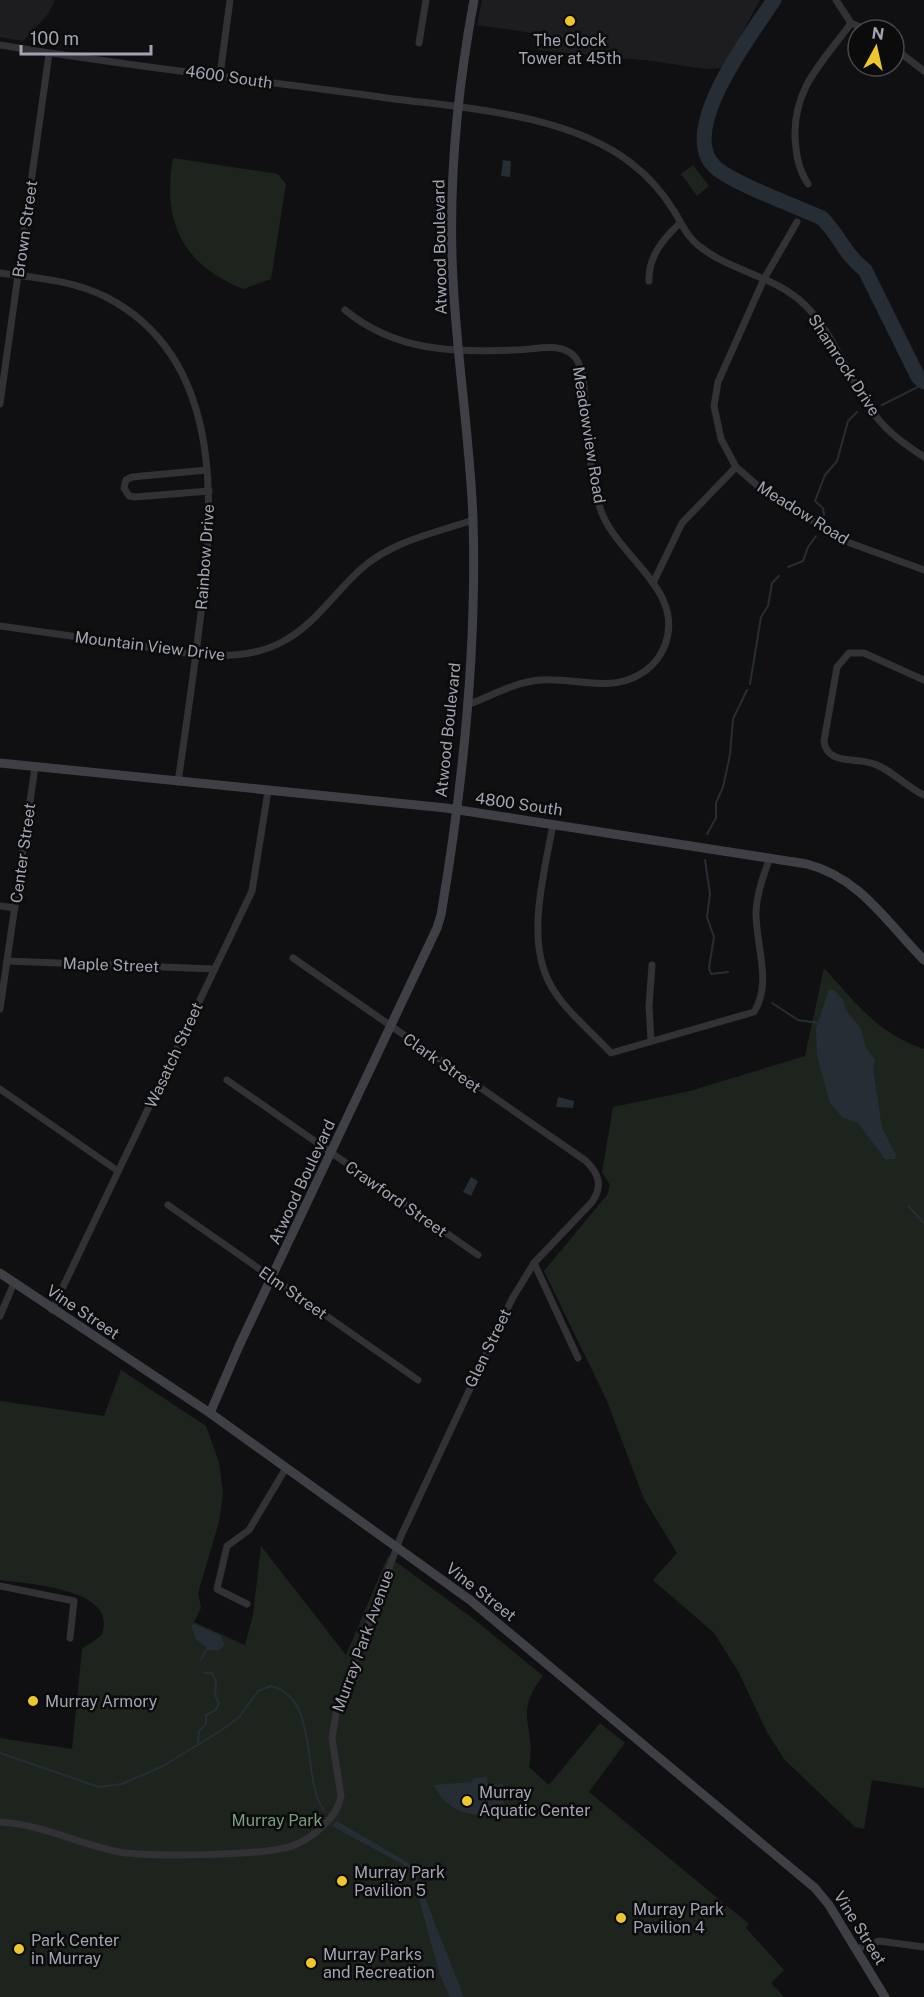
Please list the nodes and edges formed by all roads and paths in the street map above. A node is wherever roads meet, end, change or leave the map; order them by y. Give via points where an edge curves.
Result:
1 (230, 0) edge
2 (426, 0) edge
3 (474, 0) edge
4 (836, 0) edge
5 (848, 18) edge
6 (846, 30) edge
7 (419, 43) dead end
8 (0, 45) edge
9 (49, 54) junction
10 (906, 57) edge
11 (924, 71) edge
12 (219, 75) junction
13 (459, 109) junction
14 (808, 184) dead end
15 (796, 222) dead end
16 (680, 223) junction
17 (0, 273) edge
18 (18, 275) junction
19 (764, 279) junction
20 (649, 281) dead end
21 (345, 310) dead end
22 (459, 350) junction
23 (0, 405) edge
24 (924, 457) edge
25 (736, 466) junction
26 (207, 470) junction
27 (209, 491) junction
28 (473, 520) junction
29 (924, 570) edge
30 (653, 583) junction
31 (0, 626) edge
32 (196, 654) junction
33 (924, 680) edge
34 (468, 705) junction
35 (0, 763) edge
36 (35, 767) junction
37 (178, 782) junction
38 (268, 791) junction
39 (924, 795) edge
40 (456, 810) junction
41 (553, 824) junction
42 (770, 857) junction
43 (0, 906) edge
44 (15, 908) junction
45 (293, 958) dead end
46 (924, 960) edge
47 (7, 961) junction
48 (652, 965) dead end
49 (214, 969) junction
50 (0, 1009) edge
51 (390, 1026) junction
52 (651, 1041) junction
53 (227, 1080) dead end
54 (0, 1089) edge
55 (332, 1154) junction
56 (592, 1167) joint
57 (118, 1171) junction
58 (168, 1205) dead end
59 (478, 1255) dead end
60 (534, 1263) junction
61 (0, 1273) edge
62 (273, 1278) junction
63 (14, 1283) junction
64 (52, 1310) junction
65 (0, 1316) edge
66 (578, 1358) dead end
67 (418, 1380) dead end
68 (210, 1413) junction
69 (286, 1468) junction
70 (397, 1548) junction
71 (0, 1586) edge
72 (247, 1604) dead end
73 (70, 1638) dead end
74 (0, 1822) edge
75 (924, 1947) edge
76 (857, 1949) junction
77 (885, 1997) edge

1 - 12 street
2 - 7 street
3 - 13 street, Atwood Boulevard
4 - 5 street
6 - 14 street via 799,98 796,161
8 - 9 street, 4600 South
9 - 12 street, 4600 South
9 - 18 street, Brown Street
10 - 11 street
12 - 13 street, 4600 South
13 - 16 street, Shamrock Drive via 534,121 607,148 647,176
13 - 22 street, Atwood Boulevard via 452,250
15 - 19 street, Meadow Road
16 - 19 street, Shamrock Drive via 697,245 713,256
16 - 20 street via 652,259
17 - 18 street, Rainbow Drive
18 - 23 street, Brown Street
18 - 26 street, Rainbow Drive via 62,281 95,292 130,312 151,331 170,354 191,394
19 - 24 street, Shamrock Drive via 806,306 875,415 896,438
19 - 25 street, Meadow Road via 715,393 717,430
21 - 22 street via 398,341
22 - 28 street, Atwood Boulevard
22 - 30 street, Meadowview Road via 556,348 577,359 583,377 600,509 619,543
25 - 29 street, Meadow Road via 765,492 850,543
25 - 30 street via 682,523
26 - 27 street, Rainbow Drive
26 - 27 street via 132,477 126,480 124,488 129,496 135,497
27 - 32 street, Rainbow Drive via 209,547
28 - 32 street, Mountain View Drive via 381,554 284,642 245,655
28 - 34 street, Atwood Boulevard
30 - 34 street, Meadowview Road via 665,602 668,628 662,652 646,670 616,683 538,680 517,684
31 - 32 street, Mountain View Drive
32 - 37 street, Rainbow Drive
33 - 39 street via 860,652 846,655 837,667 824,738 827,751 835,757 877,765
34 - 40 street, Atwood Boulevard
35 - 36 street, 4800 South
36 - 37 street, 4800 South
36 - 44 street, Center Street
37 - 38 street, 4800 South
38 - 40 street, 4800 South
38 - 49 street, Wasatch Street via 253,886
40 - 41 street, 4800 South
40 - 51 street, Atwood Boulevard via 437,928
41 - 42 street, 4800 South
41 - 52 street via 537,914 547,977 563,1001 611,1053
42 - 46 street, 4800 South via 818,867 852,885
42 - 52 street via 759,888 756,912 762,969 759,1004 754,1012
43 - 44 street
44 - 47 street, Center Street
45 - 51 street, Clark Street
47 - 49 street, Maple Street
47 - 50 street, Center Street
48 - 52 street
49 - 57 street, Wasatch Street
51 - 55 street, Atwood Boulevard
51 - 56 street, Clark Street
53 - 55 street, Crawford Street
54 - 57 street
55 - 59 street, Crawford Street
55 - 62 street, Atwood Boulevard
56 - 60 street, Glen Street via 599,1180 595,1197
57 - 64 street, Wasatch Street
58 - 62 street, Elm Street
60 - 66 street
60 - 70 street, Glen Street via 456,1413
61 - 63 street, Vine Street
62 - 67 street, Elm Street
62 - 68 street, Atwood Boulevard
63 - 64 street, Vine Street
63 - 65 street
64 - 68 street, Vine Street
68 - 69 street, Vine Street
69 - 70 street, Vine Street
69 - 72 street via 249,1530 227,1546 217,1589
70 - 74 street, Murray Park Avenue via 337,1708 332,1738 340,1804 304,1840 280,1849 145,1855
70 - 76 street, Vine Street via 470,1600 799,1874 829,1905
71 - 73 street via 74,1601
75 - 76 street via 874,1942
76 - 77 street, Vine Street

